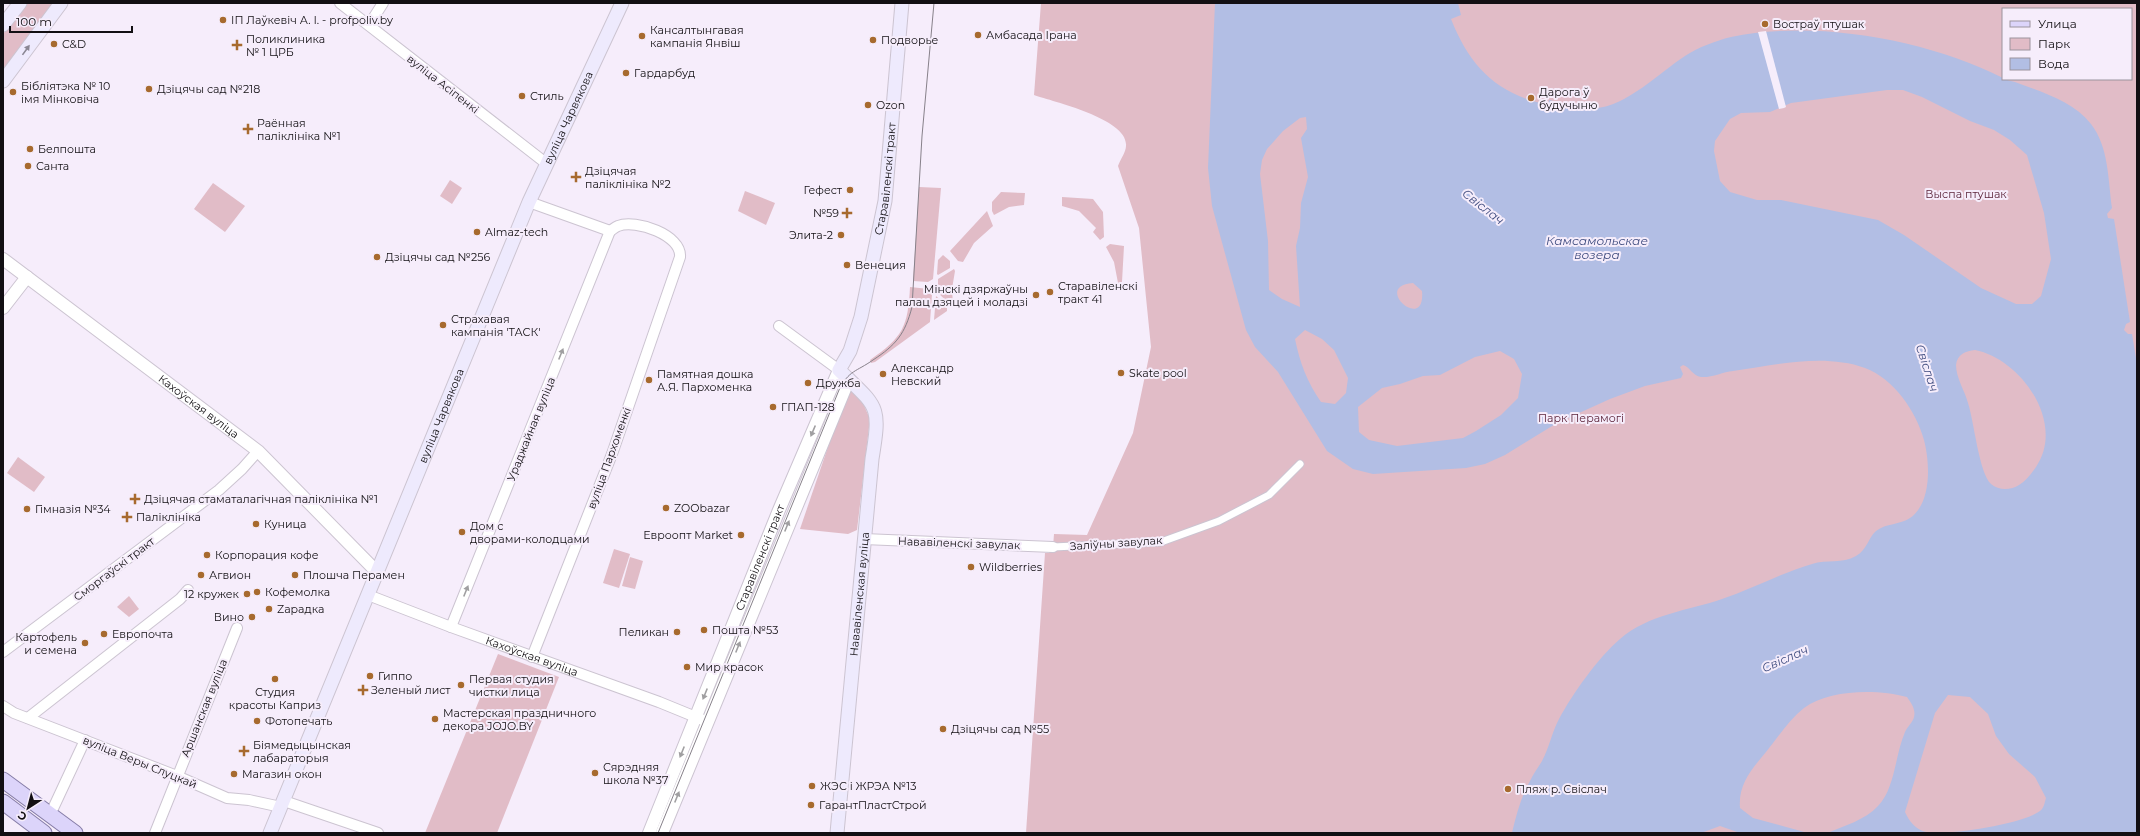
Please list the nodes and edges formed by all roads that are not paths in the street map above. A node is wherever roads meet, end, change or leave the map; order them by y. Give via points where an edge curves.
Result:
1 (20, 3) edge
2 (61, 3) edge
3 (340, 3) edge
4 (383, 3) edge
5 (622, 3) edge
6 (902, 3) edge
7 (3, 25) edge
8 (369, 25) junction
9 (3, 81) edge
10 (547, 164) junction
11 (529, 202) junction
12 (610, 231) junction
13 (3, 259) edge
14 (27, 277) junction
15 (3, 308) edge
16 (779, 326) dead end
17 (850, 351) junction
18 (840, 370) junction
19 (849, 379) junction
20 (258, 451) junction
21 (1300, 464) dead end
22 (864, 539) junction
23 (1053, 547) joint
24 (378, 573) junction
25 (188, 590) dead end
26 (368, 595) junction
27 (451, 627) junction
28 (238, 628) dead end
29 (3, 652) edge
30 (532, 657) junction
31 (3, 706) edge
32 (696, 716) junction
33 (28, 718) junction
34 (708, 722) junction
35 (85, 740) junction
36 (177, 776) junction
37 (3, 780) edge
38 (3, 802) edge
39 (282, 804) junction
40 (50, 815) junction
41 (44, 833) edge
42 (75, 833) edge
43 (155, 833) edge
44 (270, 833) edge
45 (378, 833) edge
46 (649, 833) edge
47 (662, 833) edge
48 (837, 833) edge

1 - 7 main road
9 -> 2 main road
3 - 8 street, вуліца Асіпенкі
4 - 8 street
5 - 10 main road, вуліца Чарвякова
6 - 17 main road, Старавіленскі тракт via 885,201 861,316
8 - 10 street, вуліца Асіпенкі
10 - 11 main road, вуліца Чарвякова
11 - 12 street
11 - 24 main road, вуліца Чарвякова
27 -> 12 street, Ураджайная вуліца
12 - 30 street, вуліца Пархоменкі via 617,226 625,225 661,232 677,244 681,250 680,257 612,454
13 - 14 street, Кахоўская вуліца
14 - 15 street
14 - 20 street, Кахоўская вуліца
16 - 18 street
17 - 18 main road, Старавіленскі тракт
17 - 19 main road, Старавіленскі тракт
18 - 19 main road, Нававіленская вуліца
18 -> 32 street, Старавіленскі тракт via 779,510
19 - 22 main road, Нававіленская вуліца via 869,398 877,416
34 -> 19 street, Старавіленскі тракт
20 - 24 street, Кахоўская вуліца
20 - 29 street, Сморгаўскі тракт via 219,490
21 - 23 street, Заліўны завулак via 1269,496 1219,521 1161,542
22 - 23 street, Нававіленскі завулак
22 - 48 main road, Нававіленская вуліца
24 - 26 main road, вуліца Чарвякова
25 - 33 street via 180,599
26 - 27 street, Кахоўская вуліца
26 - 39 main road, вуліца Чарвякова
27 - 30 street, Кахоўская вуліца
28 - 36 street, Аршанская вуліца
30 - 32 street, Кахоўская вуліца
31 - 33 street, вуліца Веры Слуцкай
32 - 34 street, Кахоўская вуліца
32 -> 46 street, Старавіленскі тракт
33 - 35 street, вуліца Веры Слуцкай
47 -> 34 street, Старавіленскі тракт
35 - 36 street, вуліца Веры Слуцкай
35 - 40 street
36 - 39 street, вуліца Веры Слуцкай via 227,798
36 - 43 street, Аршанская вуліца
37 - 40 main road
38 - 41 main road
39 - 44 main road, вуліца Чарвякова
39 - 45 street, вуліца Веры Слуцкай
40 - 42 main road

